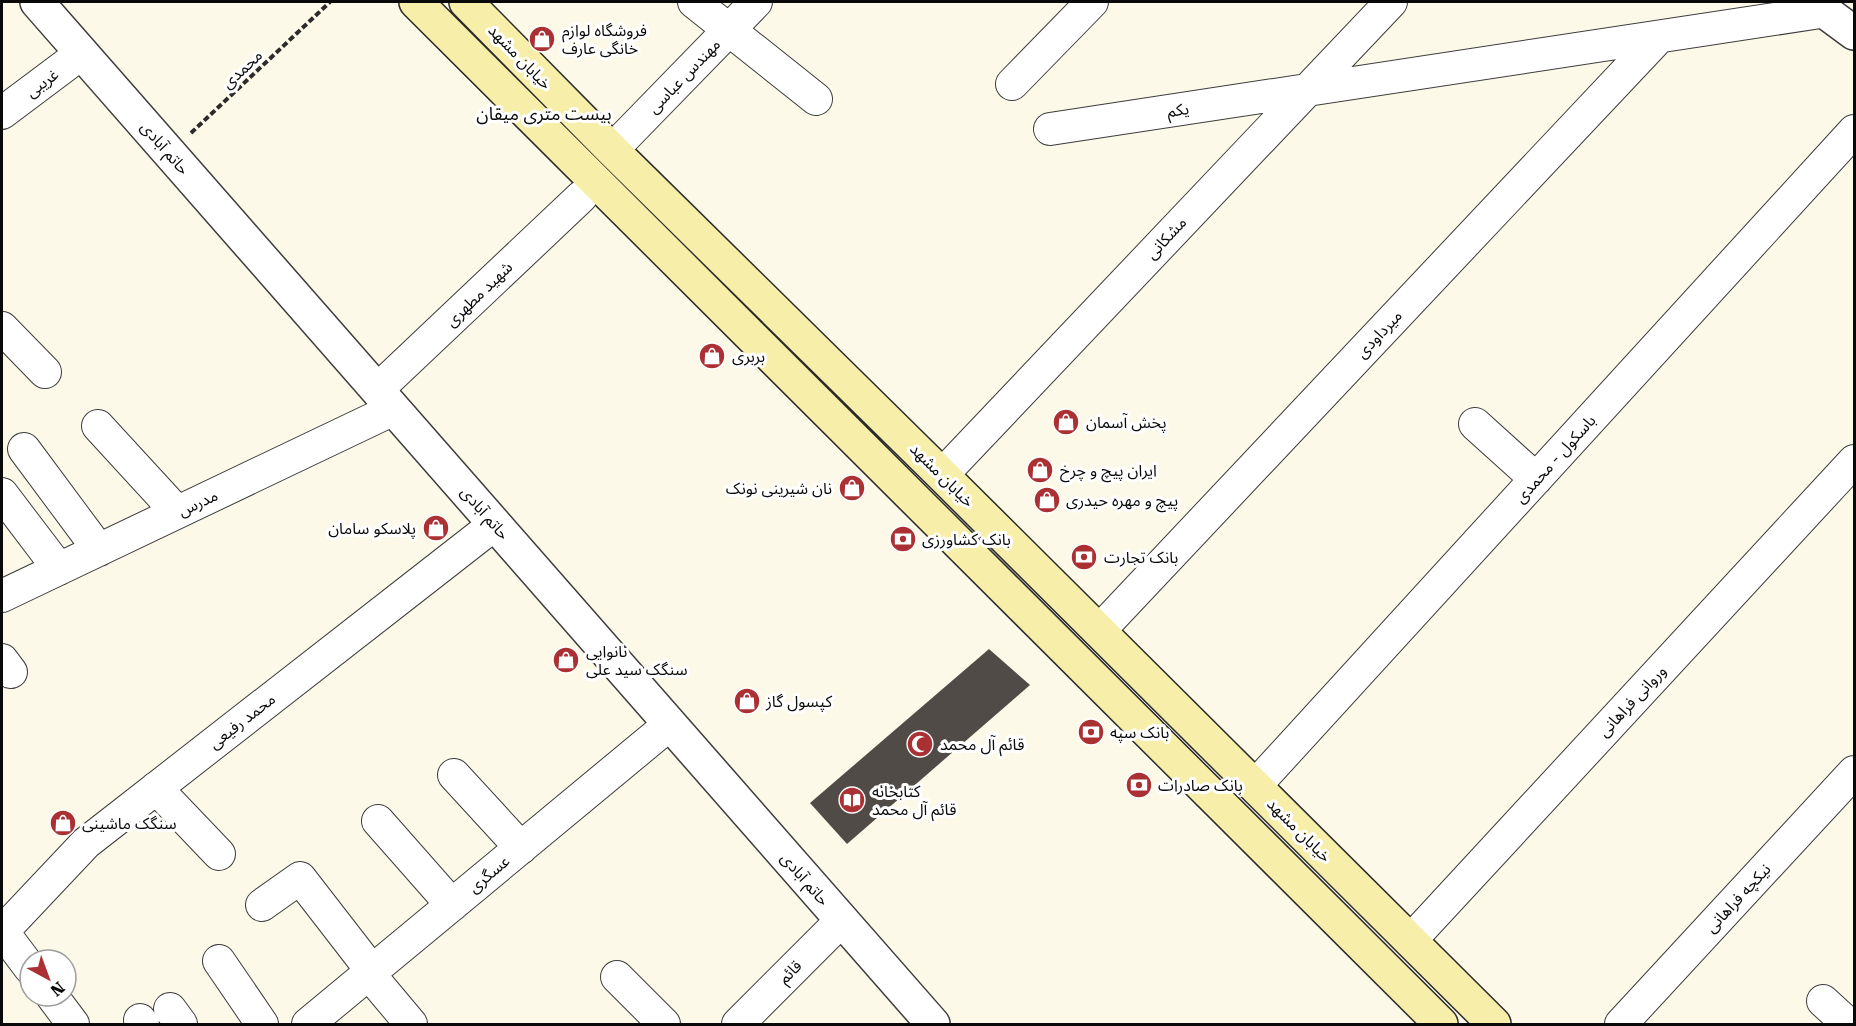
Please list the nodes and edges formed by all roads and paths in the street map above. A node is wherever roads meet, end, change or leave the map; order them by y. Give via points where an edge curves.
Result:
1 (37, 2) edge
2 (330, 2) edge
3 (416, 2) edge
4 (466, 2) edge
5 (694, 2) edge
6 (756, 2) edge
7 (1092, 2) edge
8 (1391, 2) edge
9 (1820, 6) edge
10 (729, 29) junction
11 (1854, 33) edge
12 (1659, 37) junction
13 (82, 53) junction
14 (1012, 84) dead end
15 (1305, 90) junction
16 (816, 99) dead end
17 (2, 113) edge
18 (1050, 129) dead end
19 (1854, 131) edge
20 (612, 150) junction
21 (170, 153) junction
22 (581, 197) dead end
23 (2, 328) edge
24 (45, 372) dead end
25 (385, 400) junction
26 (1475, 424) dead end
27 (98, 426) dead end
28 (24, 449) dead end
29 (1854, 461) edge
30 (942, 475) junction
31 (1536, 479) junction
32 (2, 494) edge
33 (177, 512) junction
34 (495, 524) junction
35 (99, 550) junction
36 (59, 569) junction
37 (2, 596) edge
38 (1099, 631) junction
39 (670, 724) junction
40 (1854, 772) edge
41 (454, 775) dead end
42 (1255, 786) junction
43 (156, 788) junction
44 (378, 821) dead end
45 (521, 848) junction
46 (219, 854) dead end
47 (262, 905) dead end
48 (452, 905) junction
49 (842, 920) junction
50 (2, 931) edge
51 (1410, 941) junction
52 (18, 952) edge
53 (219, 962) dead end
54 (371, 972) junction
55 (617, 977) dead end
56 (1823, 1001) dead end
57 (61, 1008) edge
58 (73, 1024) edge
59 (262, 1024) edge
60 (308, 1024) edge
61 (411, 1024) edge
62 (664, 1024) edge
63 (738, 1024) edge
64 (933, 1024) edge
65 (1441, 1024) edge
66 (1494, 1024) edge
67 (1622, 1024) edge
68 (1848, 1024) edge

1 - 13 street, حاتم آبادی
2 - 21 path, محمدی
3 - 65 main road, خیابان مشهد
4 - 20 main road, خیابان مشهد
5 - 10 street
6 - 10 street, مهندس عباسی
7 - 14 street
8 - 15 street, مشکانی
9 - 11 street
9 - 12 street, یکم
10 - 16 street
10 - 20 street, مهندس عباسی
12 - 15 street, یکم
12 - 38 street, میرداودی
13 - 17 street, غریبی
13 - 21 street, حاتم آبادی
15 - 18 street, یکم
15 - 30 street, مشکانی
19 - 31 street, باسکول - محمدی
20 - 30 main road, خیابان مشهد
21 - 25 street, حاتم آبادی
22 - 25 street, شهید مطهری
23 - 24 street
25 - 33 street, مدرس
25 - 34 street, حاتم آبادی
26 - 31 street
27 - 33 street
28 - 35 street
29 - 51 street, وروانی فراهانی
30 - 38 main road, خیابان مشهد
31 - 42 street, باسکول - محمدی
32 - 36 street
33 - 35 street, مدرس
34 - 39 street, حاتم آبادی
34 - 43 street, محمد رفیعی
35 - 36 street, مدرس
36 - 37 street, مدرس
38 - 42 main road, خیابان مشهد
39 - 45 street, عسگری
39 - 49 street, حاتم آبادی
40 - 67 street, نیکچه فراهانی
41 - 45 street
42 - 51 main road, خیابان مشهد
43 - 46 street
43 - 50 street, محمد رفیعی via 86,843
44 - 48 street
45 - 48 street, عسگری
47 - 54 street via 300,878
48 - 54 street, عسگری
49 - 63 street, قائم
49 - 64 street, حاتم آبادی
50 - 52 street
51 - 66 main road, خیابان مشهد
53 - 59 street
54 - 60 street, عسگری
54 - 61 street
55 - 62 street
56 - 68 street
57 - 58 street

